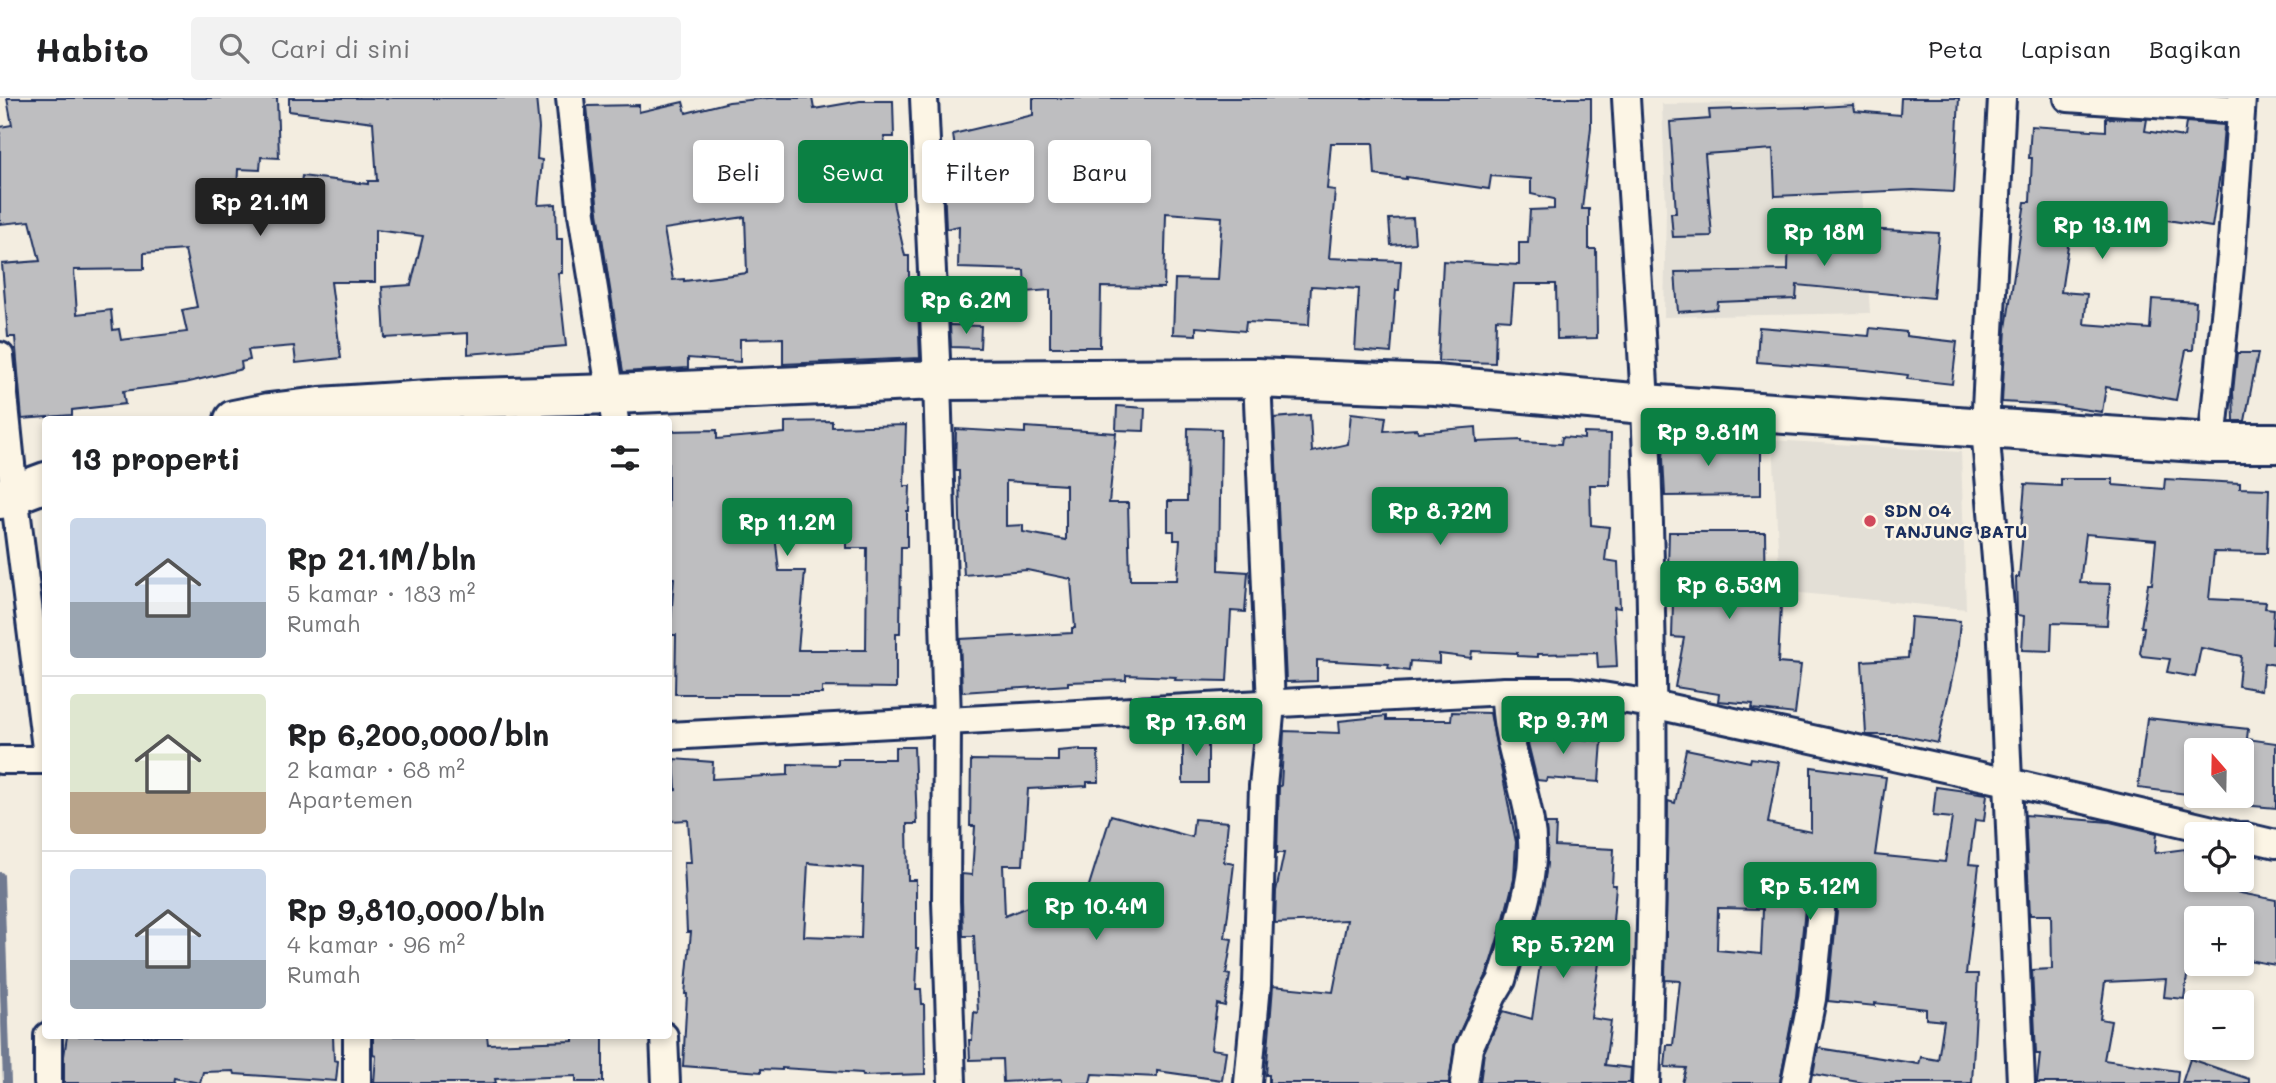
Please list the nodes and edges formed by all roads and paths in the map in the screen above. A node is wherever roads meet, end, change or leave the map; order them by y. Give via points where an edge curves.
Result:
1 (570, 98) edge
2 (924, 98) edge
3 (1626, 98) edge
4 (2001, 98) edge
5 (2068, 98) edge
6 (2241, 104) edge
7 (0, 356) edge
8 (1257, 378) junction
9 (937, 380) junction
10 (1644, 404) junction
11 (614, 407) edge
12 (320, 414) edge
13 (254, 416) edge
14 (1985, 428) junction
15 (2212, 443) junction
16 (2276, 443) edge
17 (20, 491) edge
18 (1505, 691) junction
19 (1652, 704) junction
20 (1271, 705) junction
21 (42, 708) edge
22 (947, 720) junction
23 (672, 736) edge
24 (2008, 782) junction
25 (2184, 823) edge
26 (2254, 839) edge
27 (2276, 845) edge
28 (1821, 910) dead end
29 (48, 1039) edge
30 (357, 1039) edge
31 (664, 1039) edge
32 (48, 1083) edge
33 (357, 1083) edge
34 (666, 1083) edge
35 (952, 1083) edge
36 (1248, 1083) edge
37 (1464, 1083) edge
38 (1646, 1083) edge
39 (1795, 1083) edge
40 (2021, 1083) edge

1 - 11 street via 582,214
2 - 9 street
3 - 10 street
4 - 14 street
5 - 6 street
6 - 15 street
7 - 17 street
8 - 9 highway
8 - 10 highway via 1435,385
8 - 20 street
9 - 11 highway
9 - 22 street
10 - 14 highway
10 - 19 street
11 - 12 highway via 444,398
12 - 13 highway
14 - 15 highway
14 - 24 street via 2001,618
15 - 16 highway
17 - 21 street
18 - 19 street via 1571,691
18 - 20 street
18 - 37 street via 1513,751 1531,825 1532,865 1502,980 1469,1048
19 - 24 street
19 - 38 street
20 - 22 street
20 - 36 street
22 - 23 street
22 - 35 street
24 - 25 street
24 - 40 street
26 - 27 street
28 - 39 street via 1812,999
29 - 32 street
30 - 33 street
31 - 34 street

